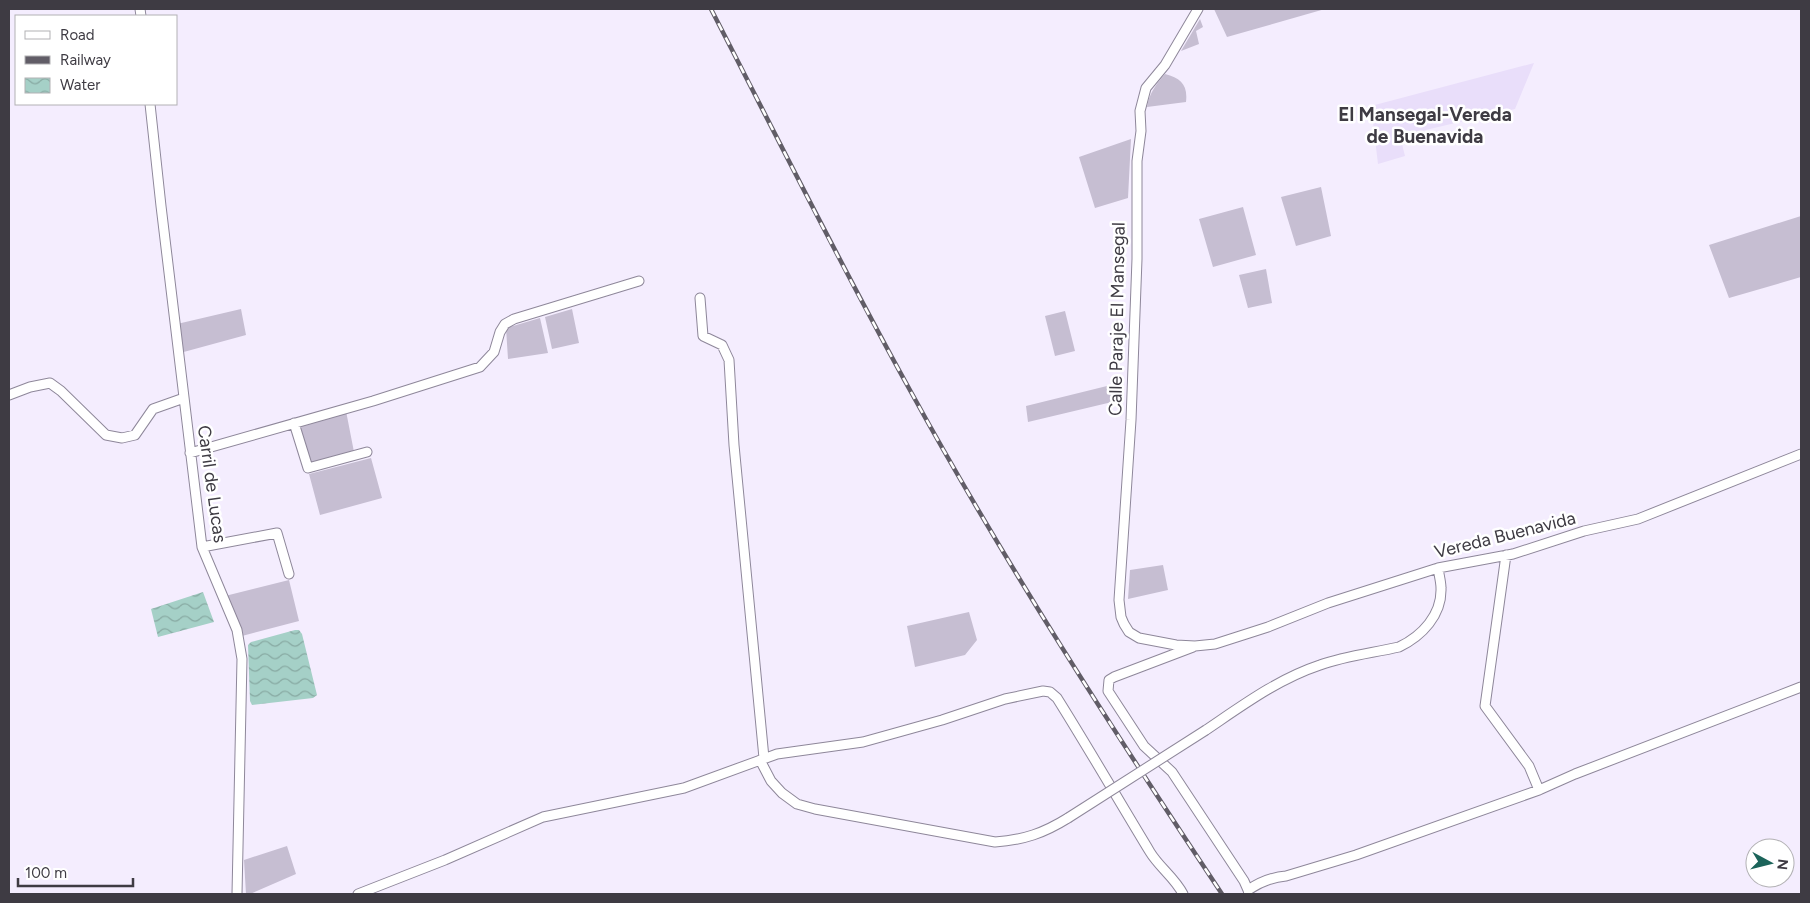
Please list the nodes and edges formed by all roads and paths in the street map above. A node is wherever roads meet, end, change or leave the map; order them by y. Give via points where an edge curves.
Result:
1 (1198, 9) edge
2 (150, 105) edge
3 (639, 282) dead end
4 (700, 298) dead end
5 (9, 395) edge
6 (184, 398) junction
7 (294, 423) junction
8 (367, 452) dead end
9 (190, 453) junction
10 (1801, 454) edge
11 (202, 547) junction
12 (1506, 555) junction
13 (1438, 568) junction
14 (289, 574) dead end
15 (1195, 646) junction
16 (1801, 687) edge
17 (762, 759) junction
18 (1539, 790) junction
19 (1249, 892) edge
20 (237, 894) edge
21 (358, 894) edge
22 (1183, 894) edge

1 - 15 street, Calle Paraje El Mansegal via 1165,65 1146,88 1140,111 1131,420 1119,600 1121,617 1129,632 1139,638
2 - 6 street, Carril de Lucas
3 - 7 street via 514,319 505,324 494,352 480,367
4 - 17 street via 703,336 722,345 729,360
5 - 6 street via 50,383 106,435 122,438 135,435 153,409
6 - 9 street, Carril de Lucas
7 - 8 street via 308,468
7 - 9 street
9 - 11 street, Carril de Lucas
10 - 12 street, Vereda Buenavida via 1638,519 1584,531
11 - 14 street via 277,533
11 - 20 street, Carril de Lucas via 241,646
12 - 13 street, Vereda Buenavida
12 - 18 street via 1485,706 1529,766
13 - 15 street, Vereda Buenavida via 1328,603 1268,627 1215,644
13 - 17 street, bridge via 1441,589 1438,610 1429,625 1411,641 1321,664 1262,692 1048,831 995,842 815,809 797,804 782,793 771,781
15 - 19 street via 1114,677 1109,680 1108,690 1144,746 1172,772
16 - 18 street
17 - 21 street via 684,788 543,817
17 - 22 street via 790,751 863,742 1005,699 1033,692 1050,692 1057,698 1152,855
18 - 19 street via 1356,854 1257,884

